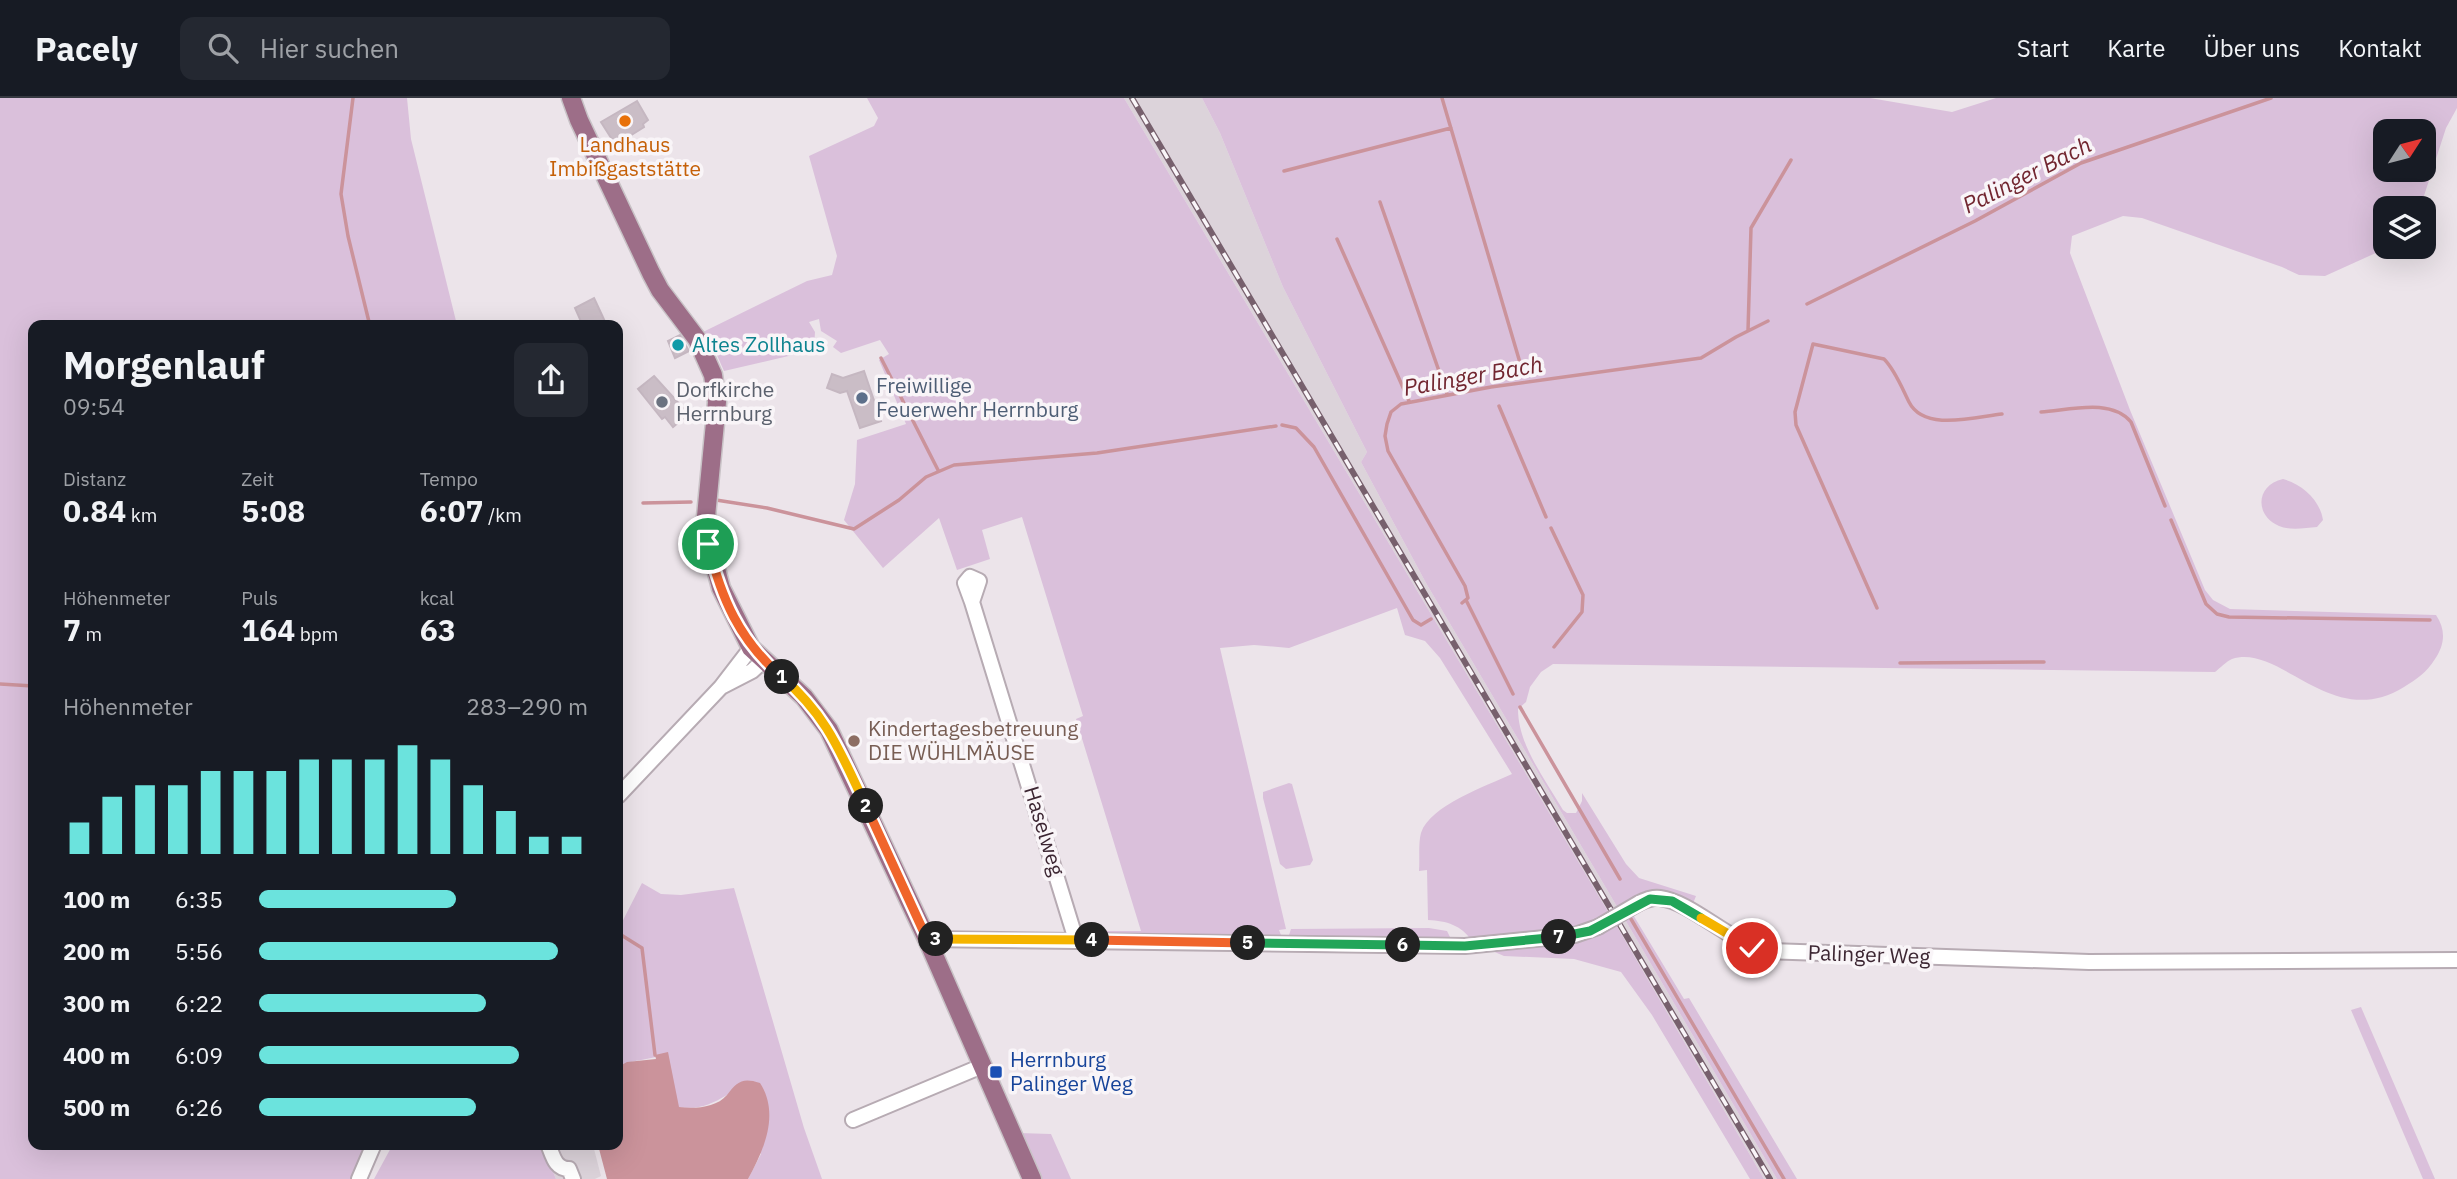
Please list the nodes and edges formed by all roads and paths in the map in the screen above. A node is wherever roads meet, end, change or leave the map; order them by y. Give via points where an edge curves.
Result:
1 (571, 98) edge
2 (972, 603) dead end
3 (757, 654) junction
4 (623, 791) edge
5 (927, 939) junction
6 (1076, 940) junction
7 (2457, 960) edge
8 (982, 1066) junction
9 (853, 1120) dead end
10 (371, 1150) edge
11 (550, 1150) edge
12 (359, 1179) edge
13 (573, 1179) edge
14 (1032, 1179) edge

1 - 3 main road via 651,273 697,339 713,375 717,402 705,527 726,600
2 - 6 street, Haselweg
3 - 4 street
3 - 5 main road via 804,697 829,730
5 - 6 street, Palinger Weg
5 - 8 main road
6 - 7 street, Palinger Weg, bridge via 1465,946 1575,935 1656,898 1672,901 1736,940 1767,951 2089,962
8 - 9 street
8 - 14 main road
10 - 12 street
11 - 13 street via 556,1165 569,1169

